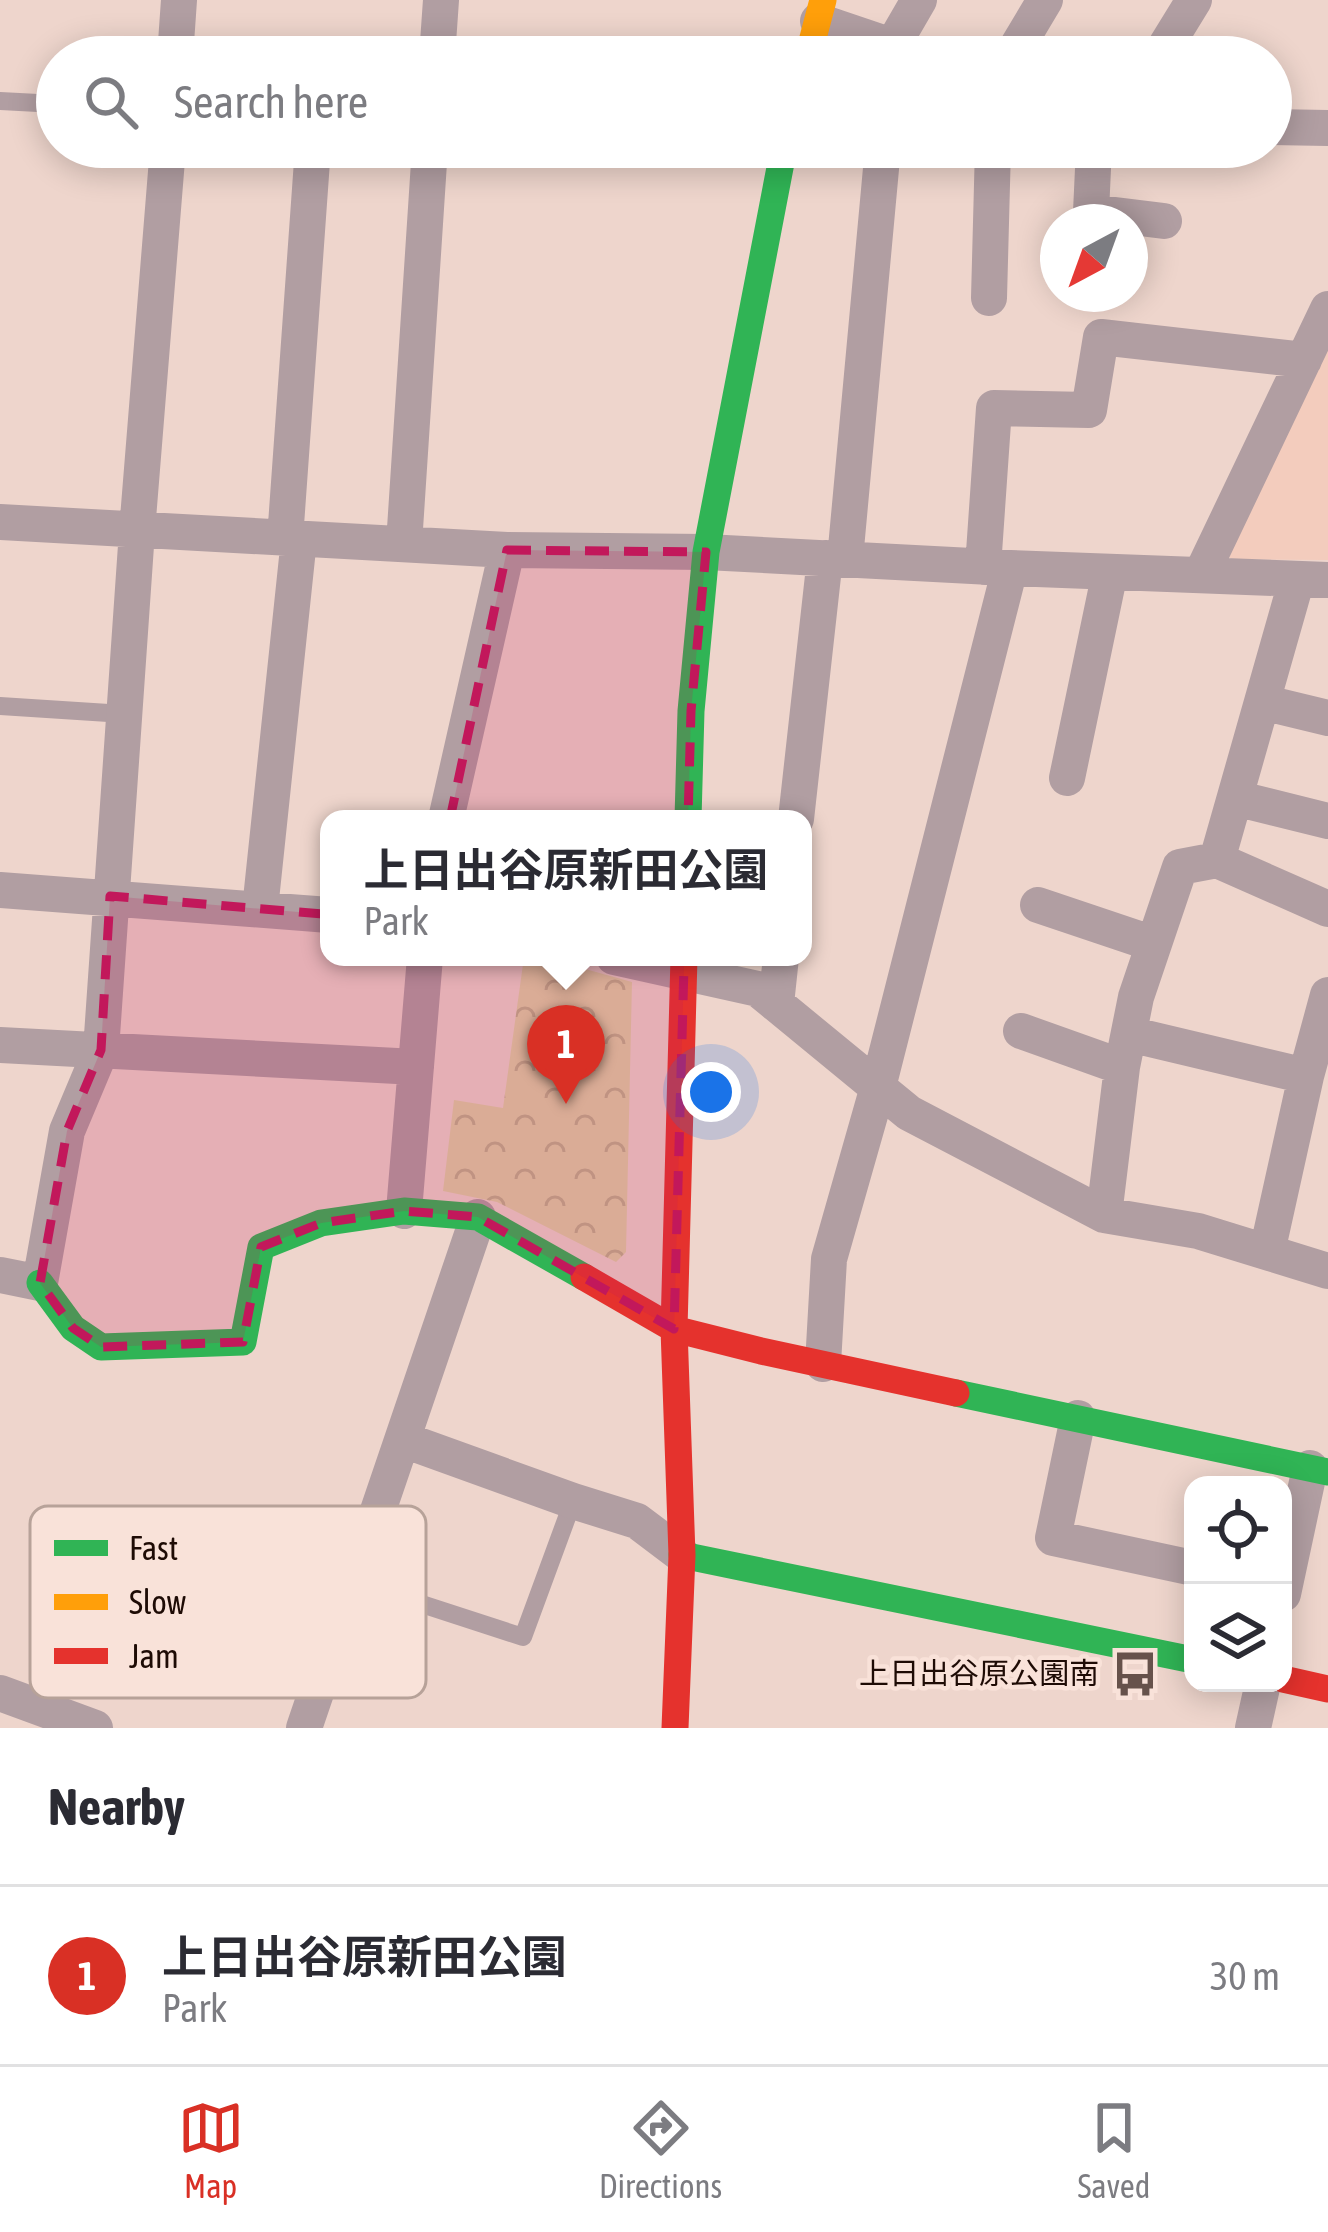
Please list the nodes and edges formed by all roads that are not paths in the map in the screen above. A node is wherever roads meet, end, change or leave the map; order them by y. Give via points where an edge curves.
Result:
1 (179, 0) edge
2 (441, 0) edge
3 (919, 0) edge
4 (1046, 0) edge
5 (1194, 0) edge
6 (820, 10) edge
7 (176, 36) edge
8 (438, 36) edge
9 (863, 36) edge
10 (898, 36) edge
11 (1024, 36) edge
12 (1172, 36) edge
13 (0, 101) edge
14 (36, 103) edge
15 (1292, 127) edge
16 (1328, 128) edge
17 (166, 168) edge
18 (312, 168) edge
19 (429, 168) edge
20 (780, 168) edge
21 (881, 168) edge
22 (992, 168) edge
23 (1093, 168) edge
24 (1164, 221) dead end
25 (989, 298) dead end
26 (1328, 309) edge
27 (1304, 360) junction
28 (0, 522) edge
29 (137, 531) junction
30 (292, 539) junction
31 (404, 544) junction
32 (507, 550) junction
33 (706, 552) junction
34 (835, 558) junction
35 (996, 567) junction
36 (1110, 572) junction
37 (1202, 575) junction
38 (1313, 579) edge
39 (1262, 702) junction
40 (0, 706) edge
41 (124, 714) junction
42 (1328, 718) edge
43 (1066, 778) dead end
44 (1235, 798) junction
45 (448, 810) edge
46 (688, 810) edge
47 (797, 810) edge
48 (1328, 821) edge
49 (1217, 860) junction
50 (0, 890) edge
51 (110, 896) junction
52 (1038, 905) dead end
53 (260, 909) junction
54 (1328, 909) edge
55 (320, 914) edge
56 (1154, 944) junction
57 (424, 966) edge
58 (684, 966) edge
59 (690, 966) edge
60 (780, 966) edge
61 (1328, 995) edge
62 (776, 1004) junction
63 (1021, 1031) dead end
64 (0, 1045) edge
65 (101, 1050) junction
66 (1125, 1050) junction
67 (416, 1067) junction
68 (1306, 1076) junction
69 (878, 1087) junction
70 (404, 1211) junction
71 (1104, 1215) junction
72 (478, 1217) junction
73 (1267, 1252) junction
74 (1328, 1271) edge
75 (0, 1275) edge
76 (40, 1283) junction
77 (674, 1329) junction
78 (824, 1364) junction
79 (1078, 1418) junction
80 (404, 1440) junction
81 (1225, 1468) edge
82 (1319, 1470) edge
83 (572, 1501) junction
84 (381, 1506) edge
85 (682, 1555) junction
86 (1184, 1566) edge
87 (1286, 1584) edge
88 (426, 1605) edge
89 (1184, 1658) edge
90 (1292, 1681) edge
91 (1328, 1689) edge
92 (1262, 1692) edge
93 (0, 1693) edge
94 (314, 1698) edge
95 (94, 1728) edge
96 (304, 1728) edge
97 (675, 1728) edge
98 (1253, 1728) edge

1 - 7 street
2 - 8 street
3 - 10 street
4 - 11 street
5 - 12 street
6 - 9 street
13 - 14 lane
15 - 16 street
17 - 29 street
18 - 30 street
19 - 31 street
20 - 33 street
21 - 34 street
22 - 25 street
23 - 24 street via 1091,212
26 - 27 street
27 - 35 street via 1101,337 1089,410 994,408
27 - 37 street
28 - 29 street
29 - 30 street
29 - 41 street
30 - 31 street
30 - 53 street
31 - 32 street
32 - 33 street
32 - 45 street
33 - 34 street
33 - 46 street
34 - 35 street
34 - 47 street
35 - 36 street
35 - 69 street
36 - 37 street
36 - 43 street
37 - 38 street
38 - 39 street
39 - 42 street
39 - 44 street
40 - 41 lane
41 - 51 street
44 - 48 street
44 - 49 street
49 - 54 street
49 - 56 street via 1180,867
50 - 51 street
51 - 53 street
51 - 65 street
52 - 56 street
53 - 55 street
56 - 66 street
57 - 67 street
58 - 77 street
59 - 62 street via 758,989
60 - 62 street
61 - 68 street
62 - 69 street
63 - 66 street
64 - 65 street
65 - 67 street
65 - 76 street via 67,1131
66 - 68 street
66 - 71 street
67 - 70 street
68 - 73 street
69 - 71 street via 909,1113
69 - 78 street via 829,1259
70 - 72 street
70 - 76 street via 321,1223 260,1247 242,1342 100,1347 73,1328
71 - 73 street
72 - 77 street
72 - 80 street
73 - 74 street
75 - 76 street
77 - 78 street
77 - 85 street
78 - 79 street
79 - 81 street
79 - 86 street via 1054,1538
80 - 83 street
80 - 84 street
81 - 82 street
82 - 87 street
83 - 85 street via 637,1521
83 - 88 lane via 523,1637
85 - 89 street
85 - 97 street
90 - 91 street
92 - 98 street
93 - 95 street
94 - 96 street

